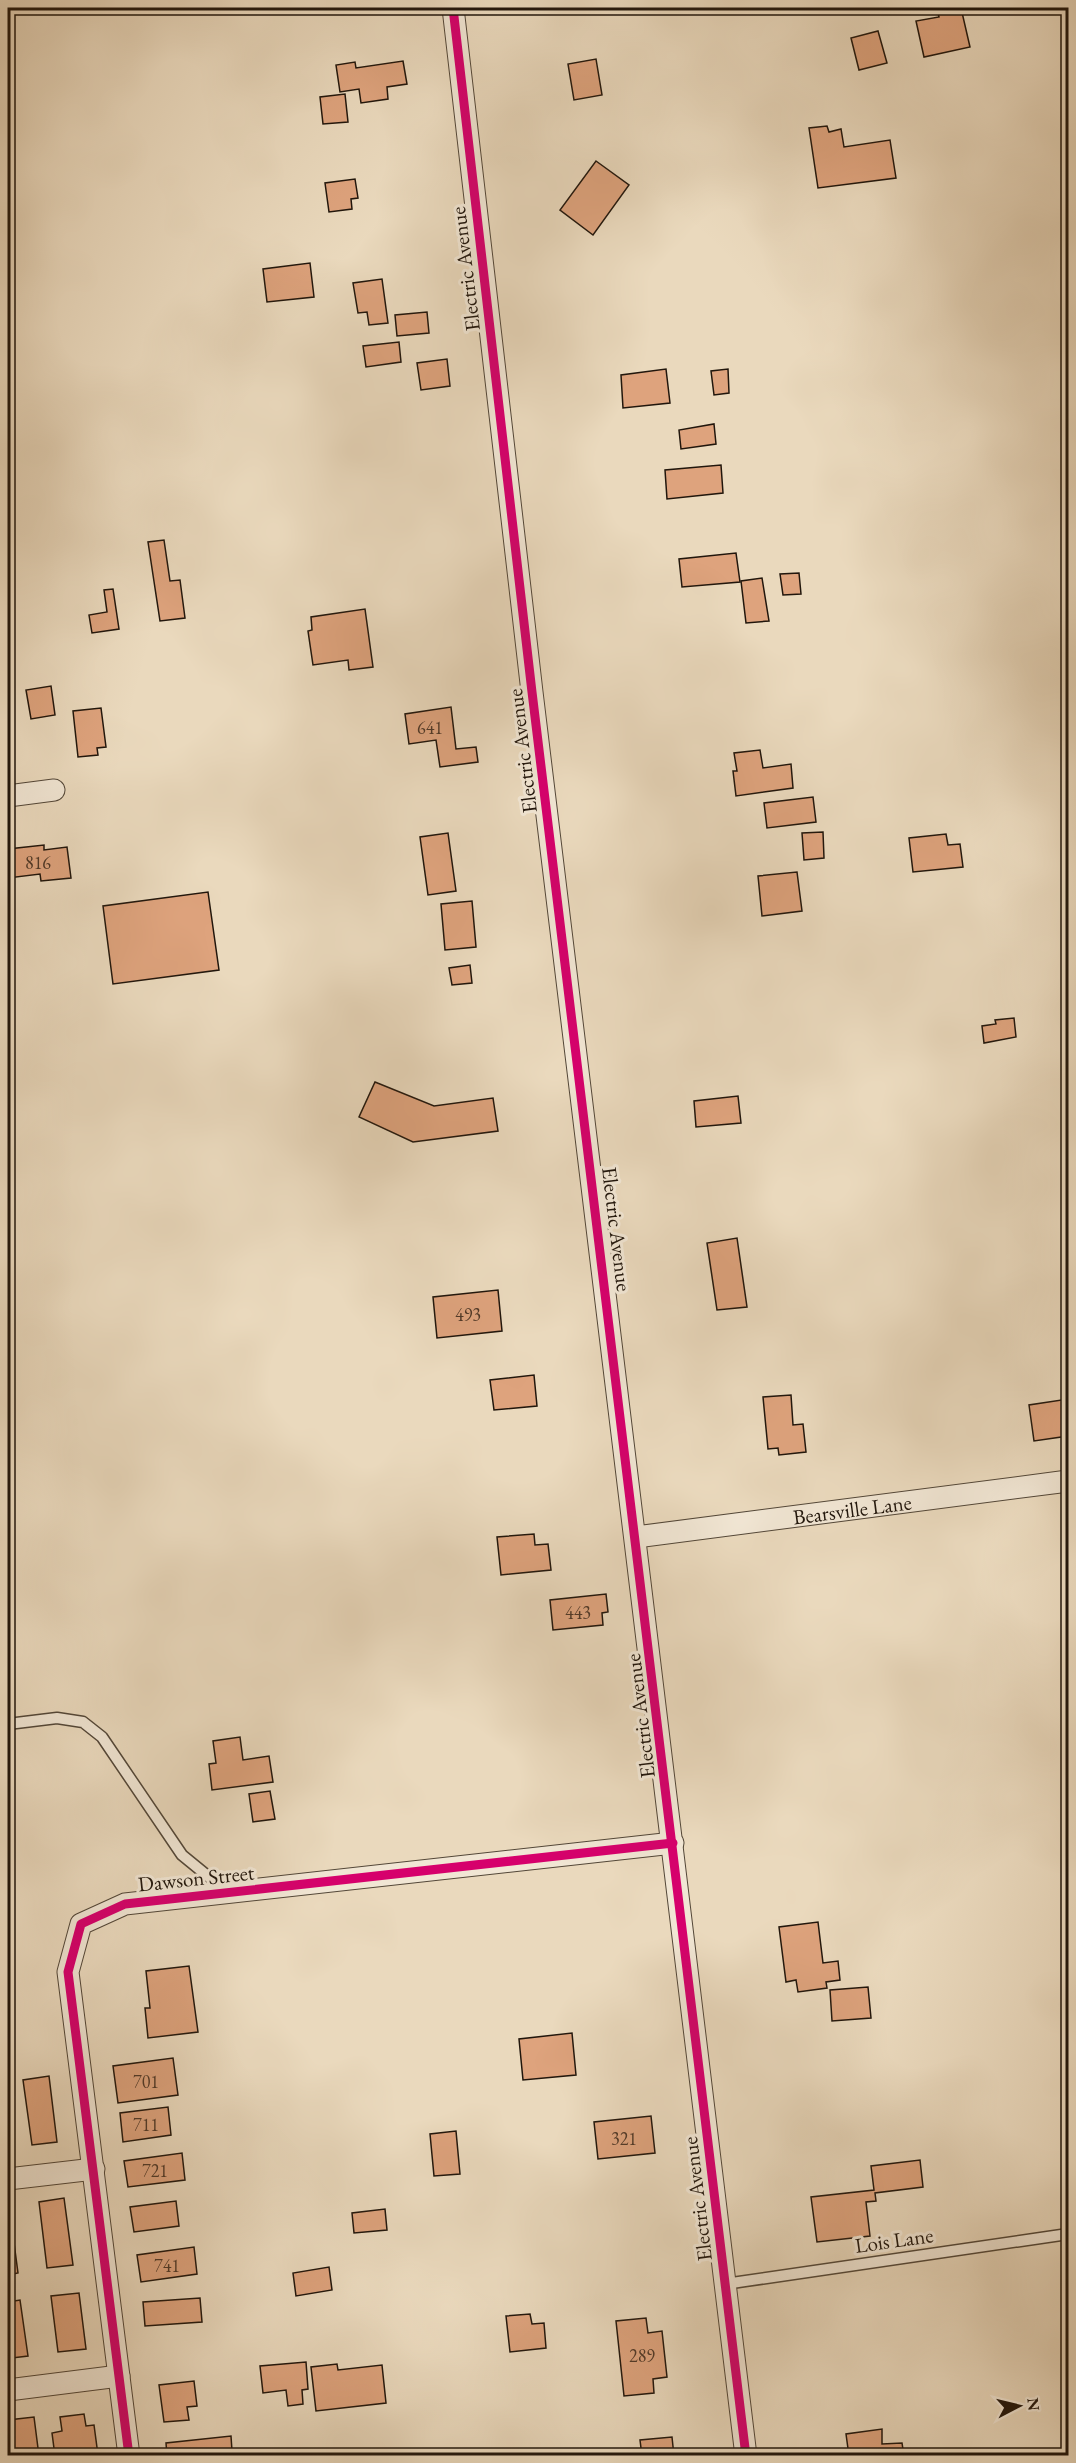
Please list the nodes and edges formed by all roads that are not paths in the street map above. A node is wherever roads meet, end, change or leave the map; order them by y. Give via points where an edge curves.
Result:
1 (453, 8) edge
2 (54, 790) dead end
3 (8, 796) edge
4 (1068, 1481) edge
5 (636, 1538) junction
6 (8, 1724) edge
7 (673, 1843) junction
8 (229, 1894) junction
9 (94, 2169) junction
10 (8, 2179) edge
11 (1068, 2234) edge
12 (725, 2284) junction
13 (119, 2376) junction
14 (8, 2390) edge
15 (129, 2456) edge
16 (746, 2456) edge

1 - 5 street, Electric Avenue
2 - 3 street
4 - 5 street, Bearsville Lane
5 - 7 street, Electric Avenue
6 - 8 lane via 57,1718 83,1722 102,1737 182,1855
7 - 8 street, Dawson Street
7 - 12 street, Electric Avenue
8 - 9 street, Dawson Street via 125,1904 81,1924 68,1972
9 - 10 street
9 - 13 street, Dawson Street
11 - 12 lane, Lois Lane
12 - 16 street, Electric Avenue
13 - 14 street
13 - 15 street, Dawson Street

